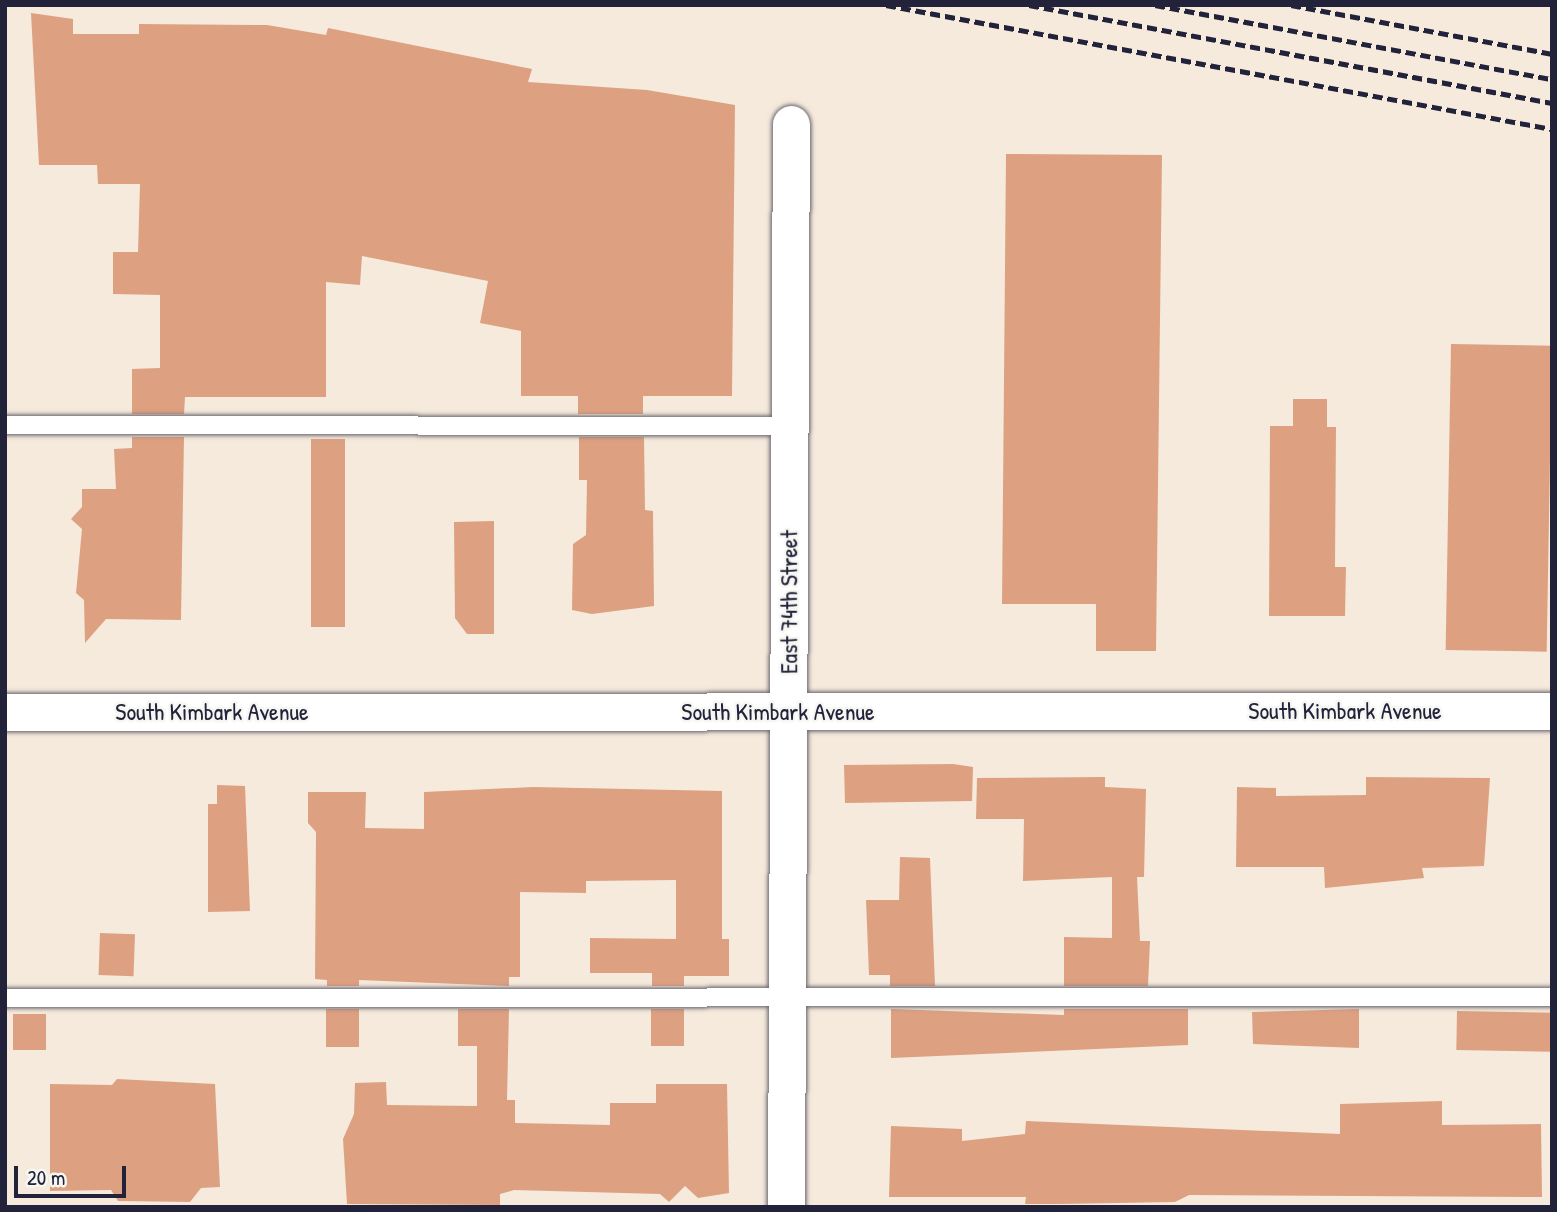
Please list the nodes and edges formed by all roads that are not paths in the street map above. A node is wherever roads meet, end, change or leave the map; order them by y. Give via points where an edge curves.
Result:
1 (791, 124) dead end
2 (5, 425) edge
3 (790, 426) junction
4 (1552, 711) edge
5 (5, 712) edge
6 (789, 712) junction
7 (787, 995) junction
8 (1552, 997) edge
9 (5, 998) edge
10 (786, 1207) edge

1 - 3 street, East 74th Street
2 - 3 lane
3 - 6 street, East 74th Street
4 - 6 street, South Kimbark Avenue
5 - 6 street, South Kimbark Avenue
6 - 7 street, East 74th Street
7 - 8 lane
7 - 9 lane
7 - 10 street, East 74th Street

